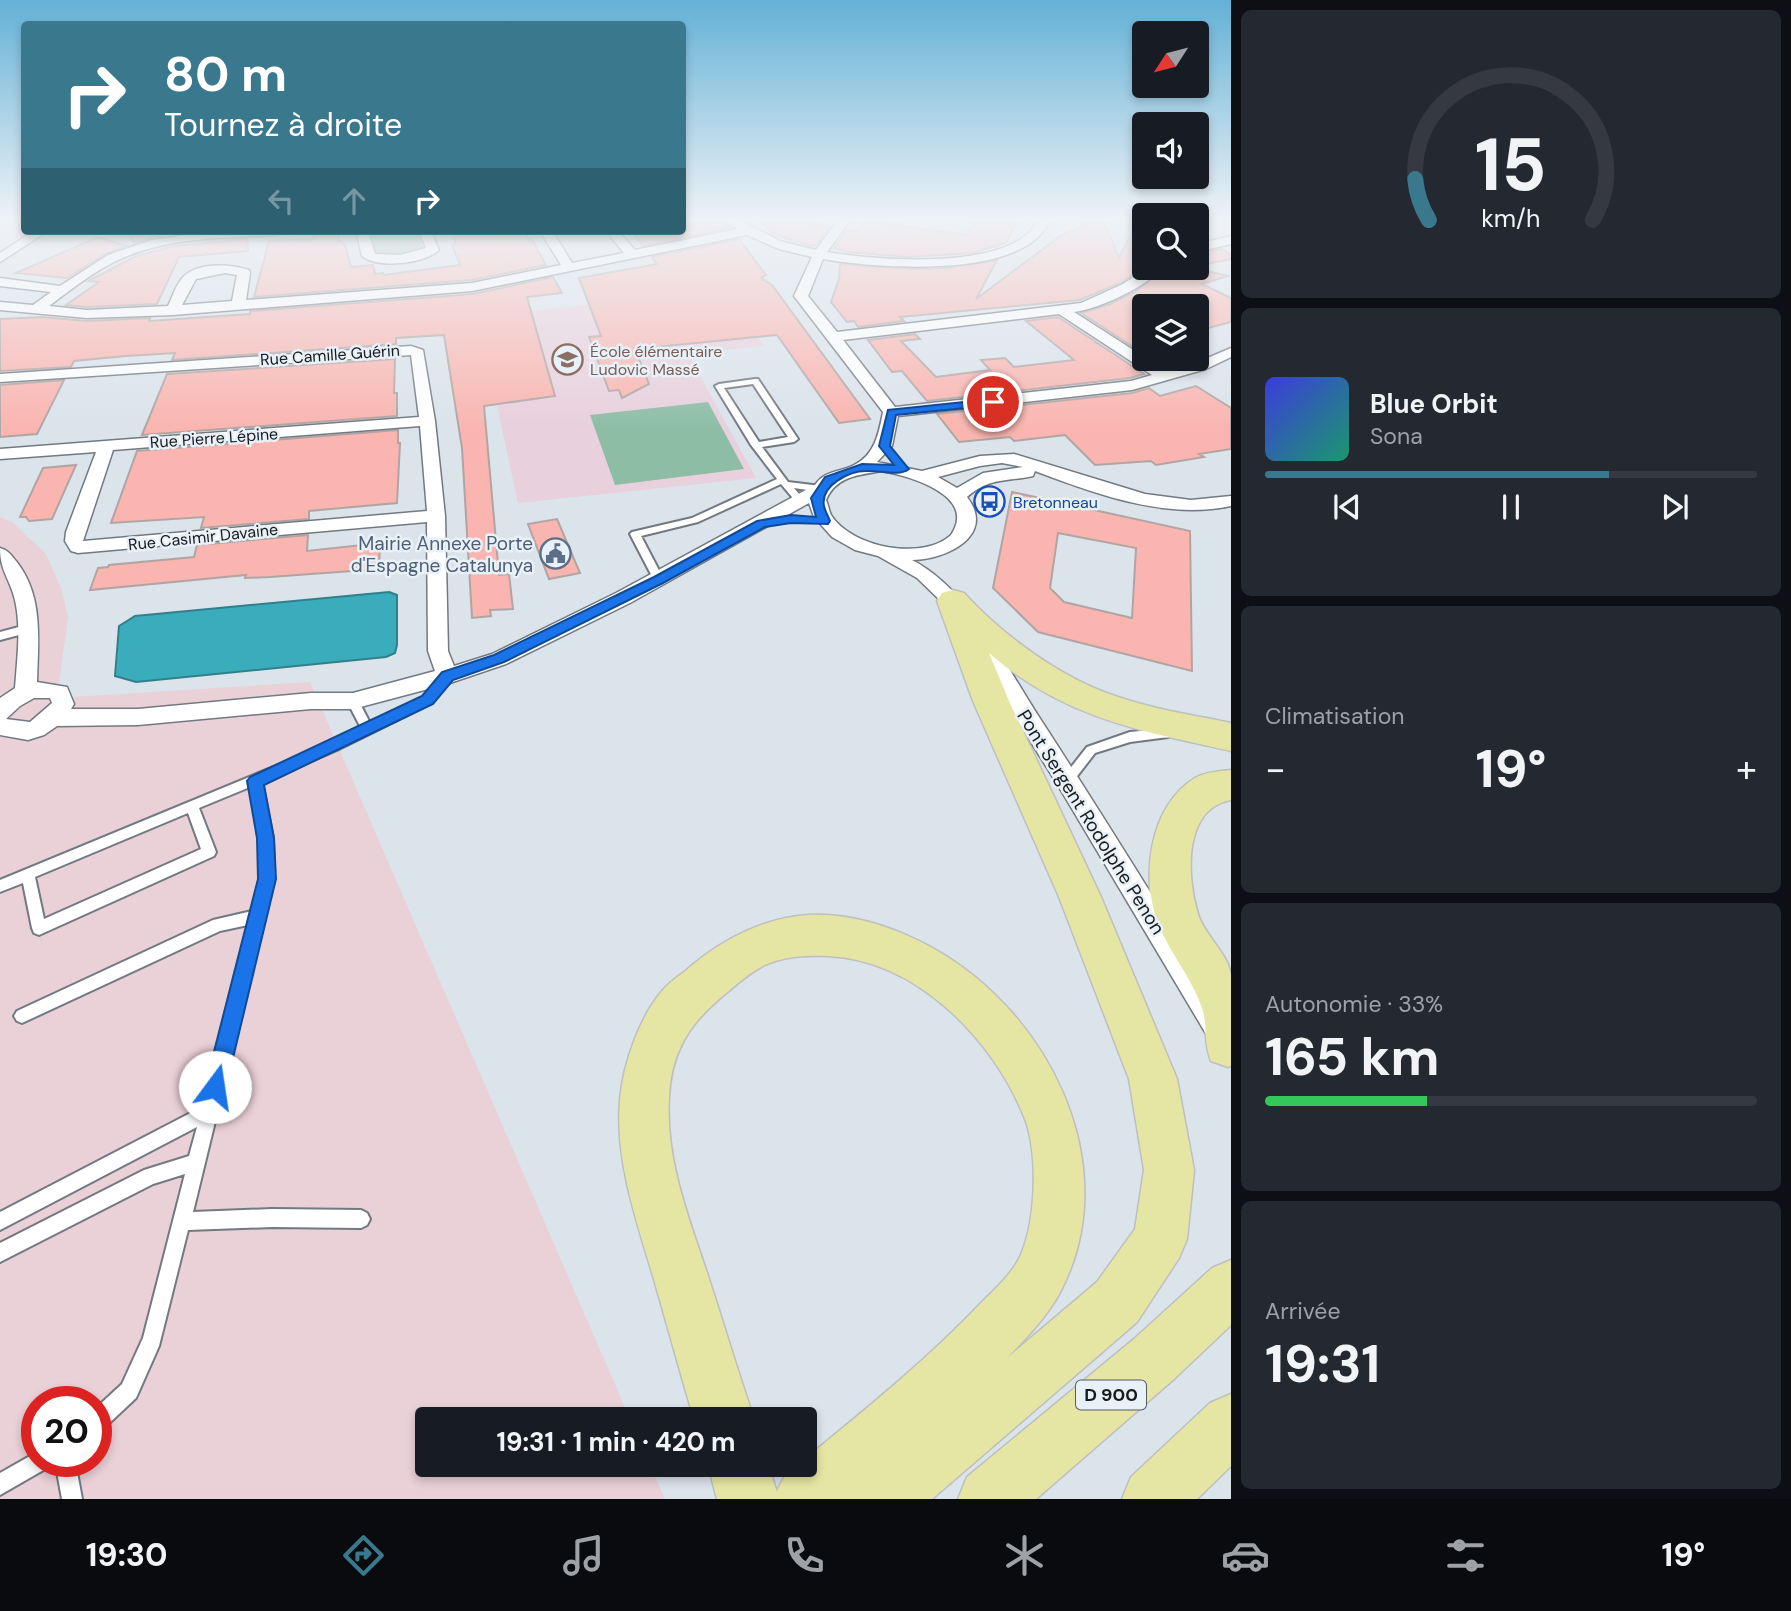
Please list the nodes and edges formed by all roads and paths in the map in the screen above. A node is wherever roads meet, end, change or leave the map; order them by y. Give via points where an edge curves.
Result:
1 (55, 289) edge
2 (183, 289) edge
3 (241, 289) edge
4 (448, 289) edge
5 (804, 289) edge
6 (1126, 289) edge
7 (63, 290) joint
8 (0, 306) edge
9 (238, 306) junction
10 (35, 310) junction
11 (173, 310) junction
12 (1063, 312) junction
13 (834, 337) junction
14 (1231, 352) edge
15 (1164, 376) junction
16 (0, 378) edge
17 (891, 412) junction
18 (427, 421) junction
19 (755, 445) junction
20 (106, 446) junction
21 (884, 446) junction
22 (0, 454) edge
23 (862, 467) junction
24 (904, 469) junction
25 (1059, 474) junction
26 (925, 475) junction
27 (783, 482) junction
28 (821, 489) junction
29 (957, 497) junction
30 (800, 501) junction
31 (1230, 502) edge
32 (436, 516) junction
33 (824, 521) junction
34 (761, 524) junction
35 (949, 547) junction
36 (0, 554) edge
37 (886, 555) junction
38 (659, 580) junction
39 (953, 601) junction
40 (30, 628) junction
41 (0, 636) edge
42 (447, 676) junction
43 (26, 691) junction
44 (353, 701) junction
45 (0, 713) edge
46 (54, 718) junction
47 (0, 725) edge
48 (368, 730) junction
49 (1221, 735) edge
50 (1067, 780) junction
51 (255, 781) junction
52 (1231, 785) edge
53 (192, 806) junction
54 (27, 875) junction
55 (0, 886) edge
56 (258, 916) junction
57 (22, 1016) dead end
58 (1230, 1046) edge
59 (209, 1112) junction
60 (195, 1163) junction
61 (361, 1219) dead end
62 (0, 1221) edge
63 (182, 1221) junction
64 (0, 1253) edge
65 (1231, 1287) edge
66 (717, 1396) edge
67 (112, 1407) edge
68 (1231, 1424) edge
69 (21, 1472) edge
70 (68, 1477) edge
71 (742, 1477) edge
72 (0, 1485) edge
73 (72, 1499) edge
74 (748, 1499) edge
75 (805, 1499) edge
76 (885, 1499) edge
77 (989, 1499) edge
78 (1153, 1499) edge

1 - 7 street
2 - 11 street
3 - 9 street
4 - 9 street
5 - 13 street via 801,296
6 - 12 street
7 - 10 street
8 - 10 street
9 - 11 street
10 - 11 street via 87,314
12 - 13 street
12 - 15 street
13 - 17 street
14 - 15 street
15 - 17 street via 1099,390
16 - 18 street, Rue Camille Guérin via 411,350 418,353
17 - 21 street
18 - 20 street, Rue Pierre Lépine
18 - 32 street, Rue Camille Guérin
19 - 19 lane via 794,439 755,381 719,386
19 - 27 lane
20 - 22 street, Rue Pierre Lépine
20 - 32 street, Rue Casimir Davaine via 75,532 78,547
21 - 23 street
21 - 24 street
23 - 24 street
23 - 28 street via 830,479
24 - 26 street
25 - 26 street via 1014,459 995,458
25 - 29 street via 1022,471 990,475 968,485
25 - 31 street via 1157,500 1194,505
26 - 29 street
27 - 28 lane
27 - 30 lane
27 - 38 lane via 695,520 635,534
28 - 30 street
28 - 33 street via 818,506
29 - 35 street via 967,524
30 - 34 street
32 - 42 street, Rue Camille Guérin via 438,651
33 - 34 street via 791,519
33 - 37 street via 848,542
34 - 38 street
35 - 37 street via 910,556
35 - 39 street, Pont Sergent Rodolphe Penon via 943,557 944,572
36 - 40 street via 25,593
37 - 39 street, Pont Sergent Rodolphe Penon via 930,578
38 - 42 street via 499,659
39 - 49 main road via 1022,662 1062,689 1125,713
39 - 50 street, Pont Sergent Rodolphe Penon
39 - 76 main road via 991,701 1080,897 1153,1079 1169,1170 1160,1239 1117,1302
40 - 41 lane
40 - 43 street
42 - 44 street
42 - 48 lane via 428,700
43 - 45 street
43 - 46 street via 45,688 59,693 63,704
44 - 46 street via 138,717
44 - 48 lane
46 - 47 street via 36,730 14,733
48 - 51 lane
49 - 50 lane via 1142,735 1104,745 1091,750
50 - 58 street, Pont Sergent Rodolphe Penon
51 - 53 lane
51 - 56 lane via 266,838 267,879
52 - 58 main road via 1208,789 1179,818 1169,867 1178,920 1225,1006
53 - 54 lane
53 - 54 lane via 209,852 39,928
54 - 55 lane
56 - 57 lane via 218,925
56 - 59 lane
59 - 60 lane
59 - 62 lane
60 - 63 lane
60 - 64 lane via 150,1177
61 - 63 lane
63 - 67 lane via 152,1339 129,1391
65 - 77 main road, D 900
66 - 75 main road via 647,1154 643,1101 660,1040 677,1007 717,972 764,944 803,936 843,937 881,945 929,967 968,996 1008,1038 1031,1076 1052,1126 1060,1185 1052,1241 1034,1287 962,1364
68 - 78 main road
69 - 72 lane
70 - 73 lane
71 - 74 main road

